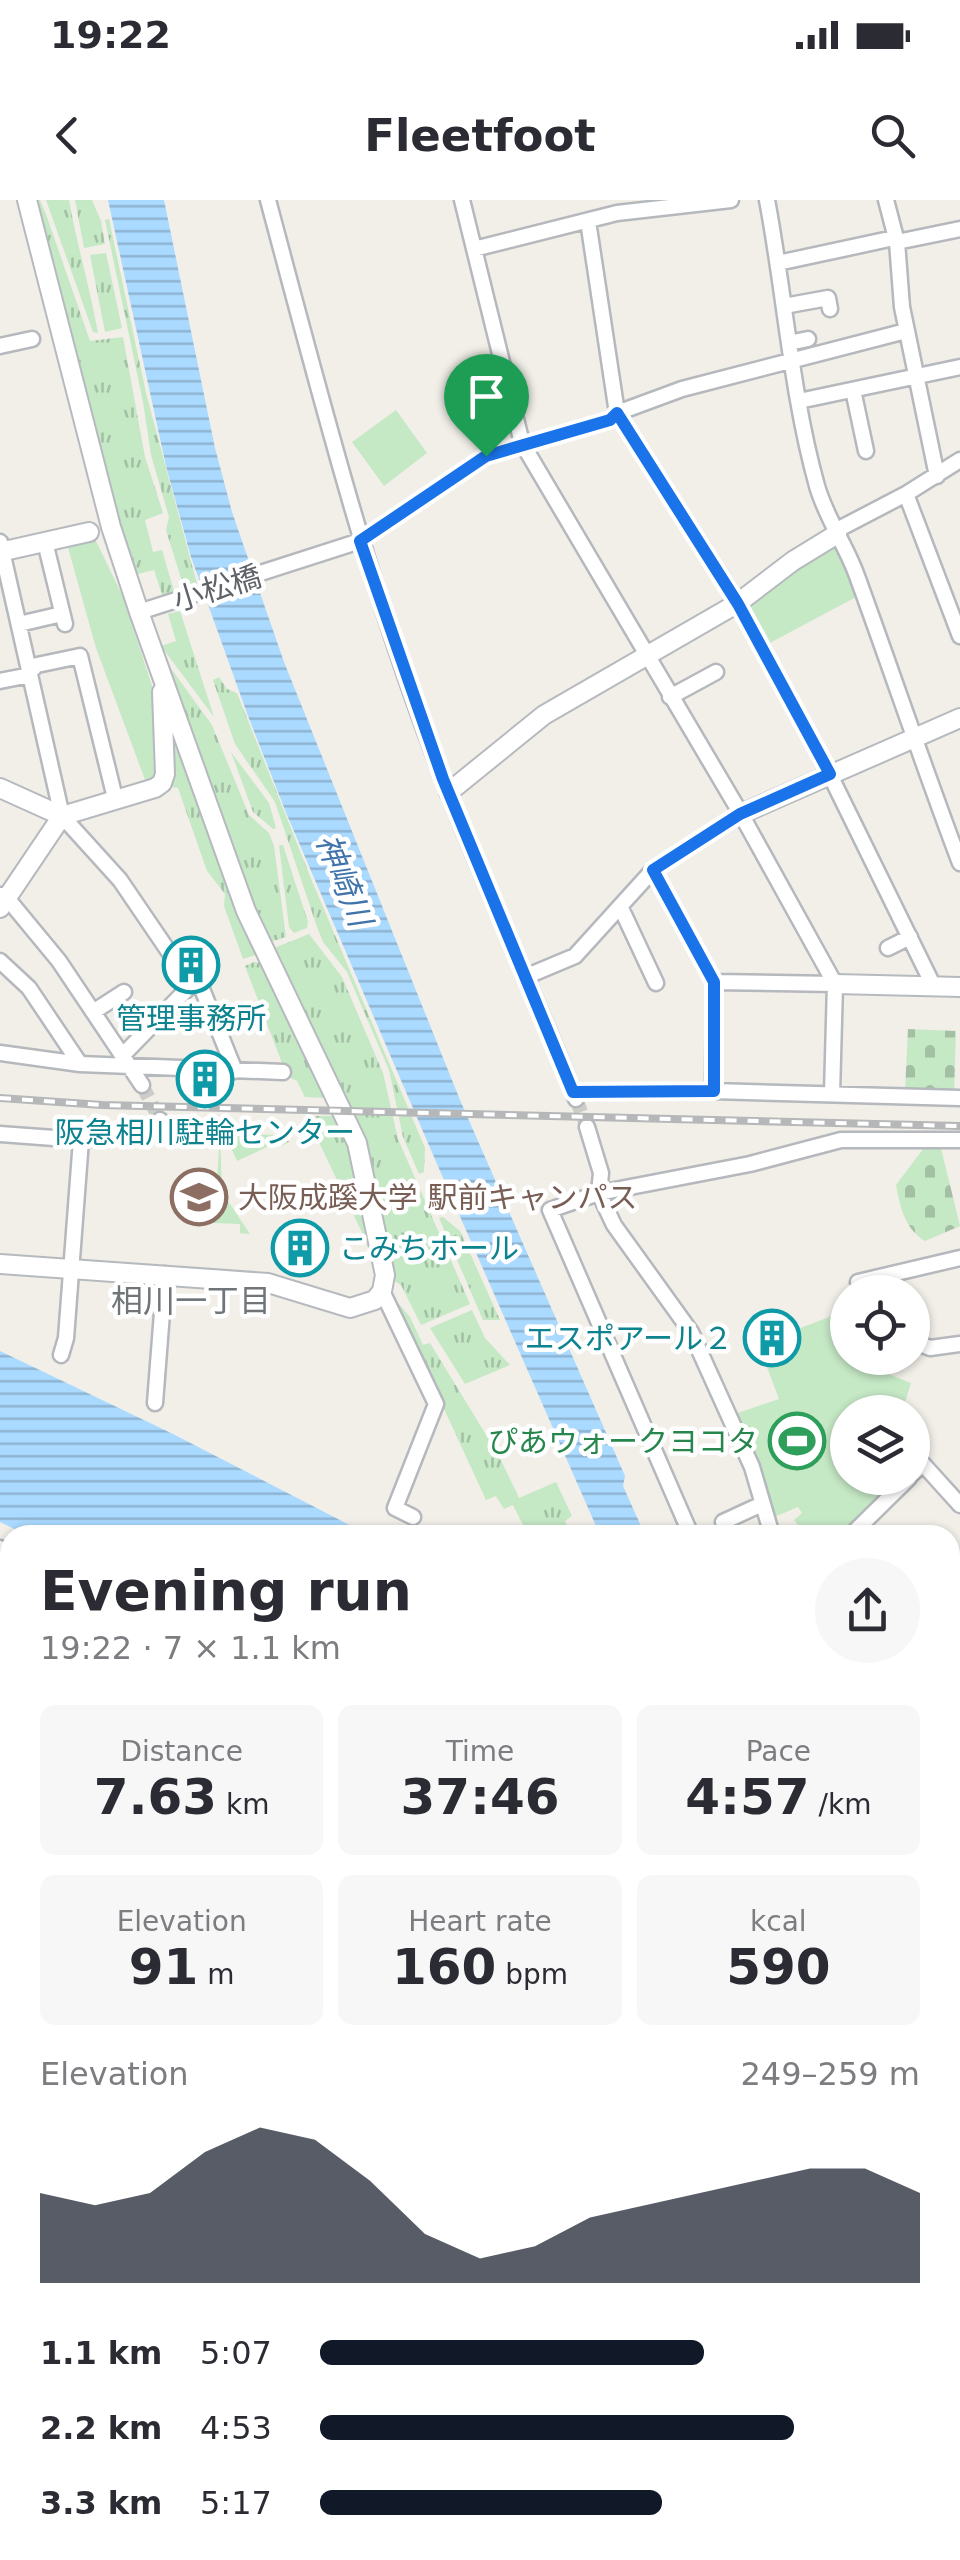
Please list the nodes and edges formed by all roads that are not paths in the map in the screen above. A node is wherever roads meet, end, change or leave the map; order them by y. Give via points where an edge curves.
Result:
1 (27, 200) edge
2 (268, 200) edge
3 (462, 200) edge
4 (731, 200) edge
5 (767, 200) edge
6 (886, 200) edge
7 (637, 205) edge
8 (588, 222) junction
9 (960, 229) edge
10 (895, 240) junction
11 (474, 249) junction
12 (778, 263) junction
13 (784, 306) junction
14 (830, 310) dead end
15 (906, 331) junction
16 (32, 339) dead end
17 (808, 339) dead end
18 (789, 344) junction
19 (0, 346) edge
20 (792, 361) junction
21 (960, 367) edge
22 (915, 377) junction
23 (853, 390) junction
24 (800, 401) junction
25 (617, 413) junction
26 (522, 444) junction
27 (866, 451) dead end
28 (960, 460) edge
29 (937, 476) junction
30 (906, 494) junction
31 (88, 532) dead end
32 (836, 533) junction
33 (360, 541) junction
34 (45, 542) junction
35 (1, 548) edge
36 (738, 604) junction
37 (146, 610) junction
38 (19, 624) junction
39 (960, 636) edge
40 (646, 656) junction
41 (30, 671) junction
42 (716, 672) dead end
43 (0, 681) edge
44 (164, 682) junction
45 (670, 697) junction
46 (960, 718) edge
47 (912, 739) junction
48 (830, 774) junction
49 (0, 788) edge
50 (449, 792) junction
51 (114, 798) junction
52 (740, 814) junction
53 (62, 816) junction
54 (960, 863) edge
55 (653, 870) junction
56 (2, 900) edge
57 (620, 906) junction
58 (910, 937) junction
59 (888, 948) dead end
60 (0, 961) edge
61 (525, 977) junction
62 (714, 982) junction
63 (656, 983) dead end
64 (193, 984) junction
65 (835, 984) junction
66 (934, 986) junction
67 (960, 987) edge
68 (124, 992) dead end
69 (93, 1012) junction
70 (0, 1051) edge
71 (126, 1061) junction
72 (80, 1064) junction
73 (235, 1071) junction
74 (283, 1072) dead end
75 (142, 1086) tunnel mouth
76 (714, 1091) junction
77 (832, 1094) junction
78 (960, 1098) edge
79 (160, 1120) dead end
80 (587, 1127) tunnel mouth
81 (0, 1134) edge
82 (81, 1140) junction
83 (960, 1140) edge
84 (599, 1193) junction
85 (960, 1258) edge
86 (0, 1264) edge
87 (72, 1267) junction
88 (165, 1274) junction
89 (888, 1275) edge
90 (382, 1291) junction
91 (960, 1344) edge
92 (930, 1348) edge
93 (60, 1355) dead end
94 (155, 1403) dead end
95 (930, 1471) edge
96 (892, 1495) edge
97 (762, 1504) junction
98 (960, 1505) edge
99 (412, 1517) dead end
100 (687, 1525) edge
101 (724, 1525) edge
102 (769, 1525) edge
103 (861, 1525) edge

1 - 37 street via 112,527
2 - 33 street
3 - 11 street
4 - 7 street
5 - 12 street
6 - 10 street
7 - 8 street
8 - 11 street
8 - 25 street
9 - 10 street
10 - 12 street
10 - 15 street
11 - 26 street
12 - 13 street
13 - 14 street via 828,298
13 - 18 street
15 - 20 street, 小松橋
15 - 22 street
16 - 19 street
17 - 18 street
18 - 20 street
20 - 24 street
20 - 25 street, 小松橋 via 682,388
21 - 22 street
22 - 23 street
22 - 29 street
23 - 24 street
23 - 27 street
24 - 32 street via 816,484
25 - 26 street, 小松橋
25 - 36 street
26 - 33 street, 小松橋 via 486,456
26 - 40 street
28 - 29 street
29 - 30 street
30 - 32 street
30 - 39 street
31 - 34 street
32 - 36 street
32 - 47 street via 855,570
33 - 37 street, 小松橋
33 - 50 street
34 - 35 street
34 - 38 street via 63,619
35 - 38 street
36 - 40 street
36 - 48 street
37 - 44 street
38 - 41 street
40 - 45 street
40 - 50 street via 544,715
41 - 43 street
41 - 51 street via 80,656
41 - 53 street
42 - 45 street
44 - 51 street via 164,779 155,788
44 - 90 street via 246,910 357,1143 384,1265
45 - 52 street
46 - 47 street
47 - 48 street
47 - 54 street
48 - 52 street
48 - 58 street
49 - 53 street
50 - 61 street
51 - 53 street
52 - 55 street
52 - 65 street
53 - 56 street
53 - 64 street via 120,880
55 - 57 street
55 - 62 street
56 - 69 street via 60,961
57 - 61 street via 576,956
57 - 63 street
58 - 59 street
58 - 66 street
60 - 72 street via 29,988
61 - 76 street via 574,1096
62 - 65 street
62 - 76 street
64 - 71 street
64 - 73 street via 202,989
65 - 66 street
65 - 77 street
66 - 67 street
68 - 69 street
69 - 71 street
70 - 72 street
71 - 72 street
71 - 73 street
71 - 75 street
73 - 74 street
76 - 77 street
77 - 78 street
79 - 82 street via 154,1130
80 - 84 street via 601,1174
81 - 82 street
82 - 87 street
83 - 84 street via 841,1140
84 - 97 street via 691,1332
84 - 100 street via 550,1210
85 - 89 street
86 - 87 street
87 - 88 street
87 - 93 street
88 - 90 street via 268,1283 350,1308 370,1304
88 - 94 street
90 - 99 street via 436,1404 395,1508
91 - 92 street
95 - 98 street
96 - 103 street
97 - 101 street
97 - 102 street

